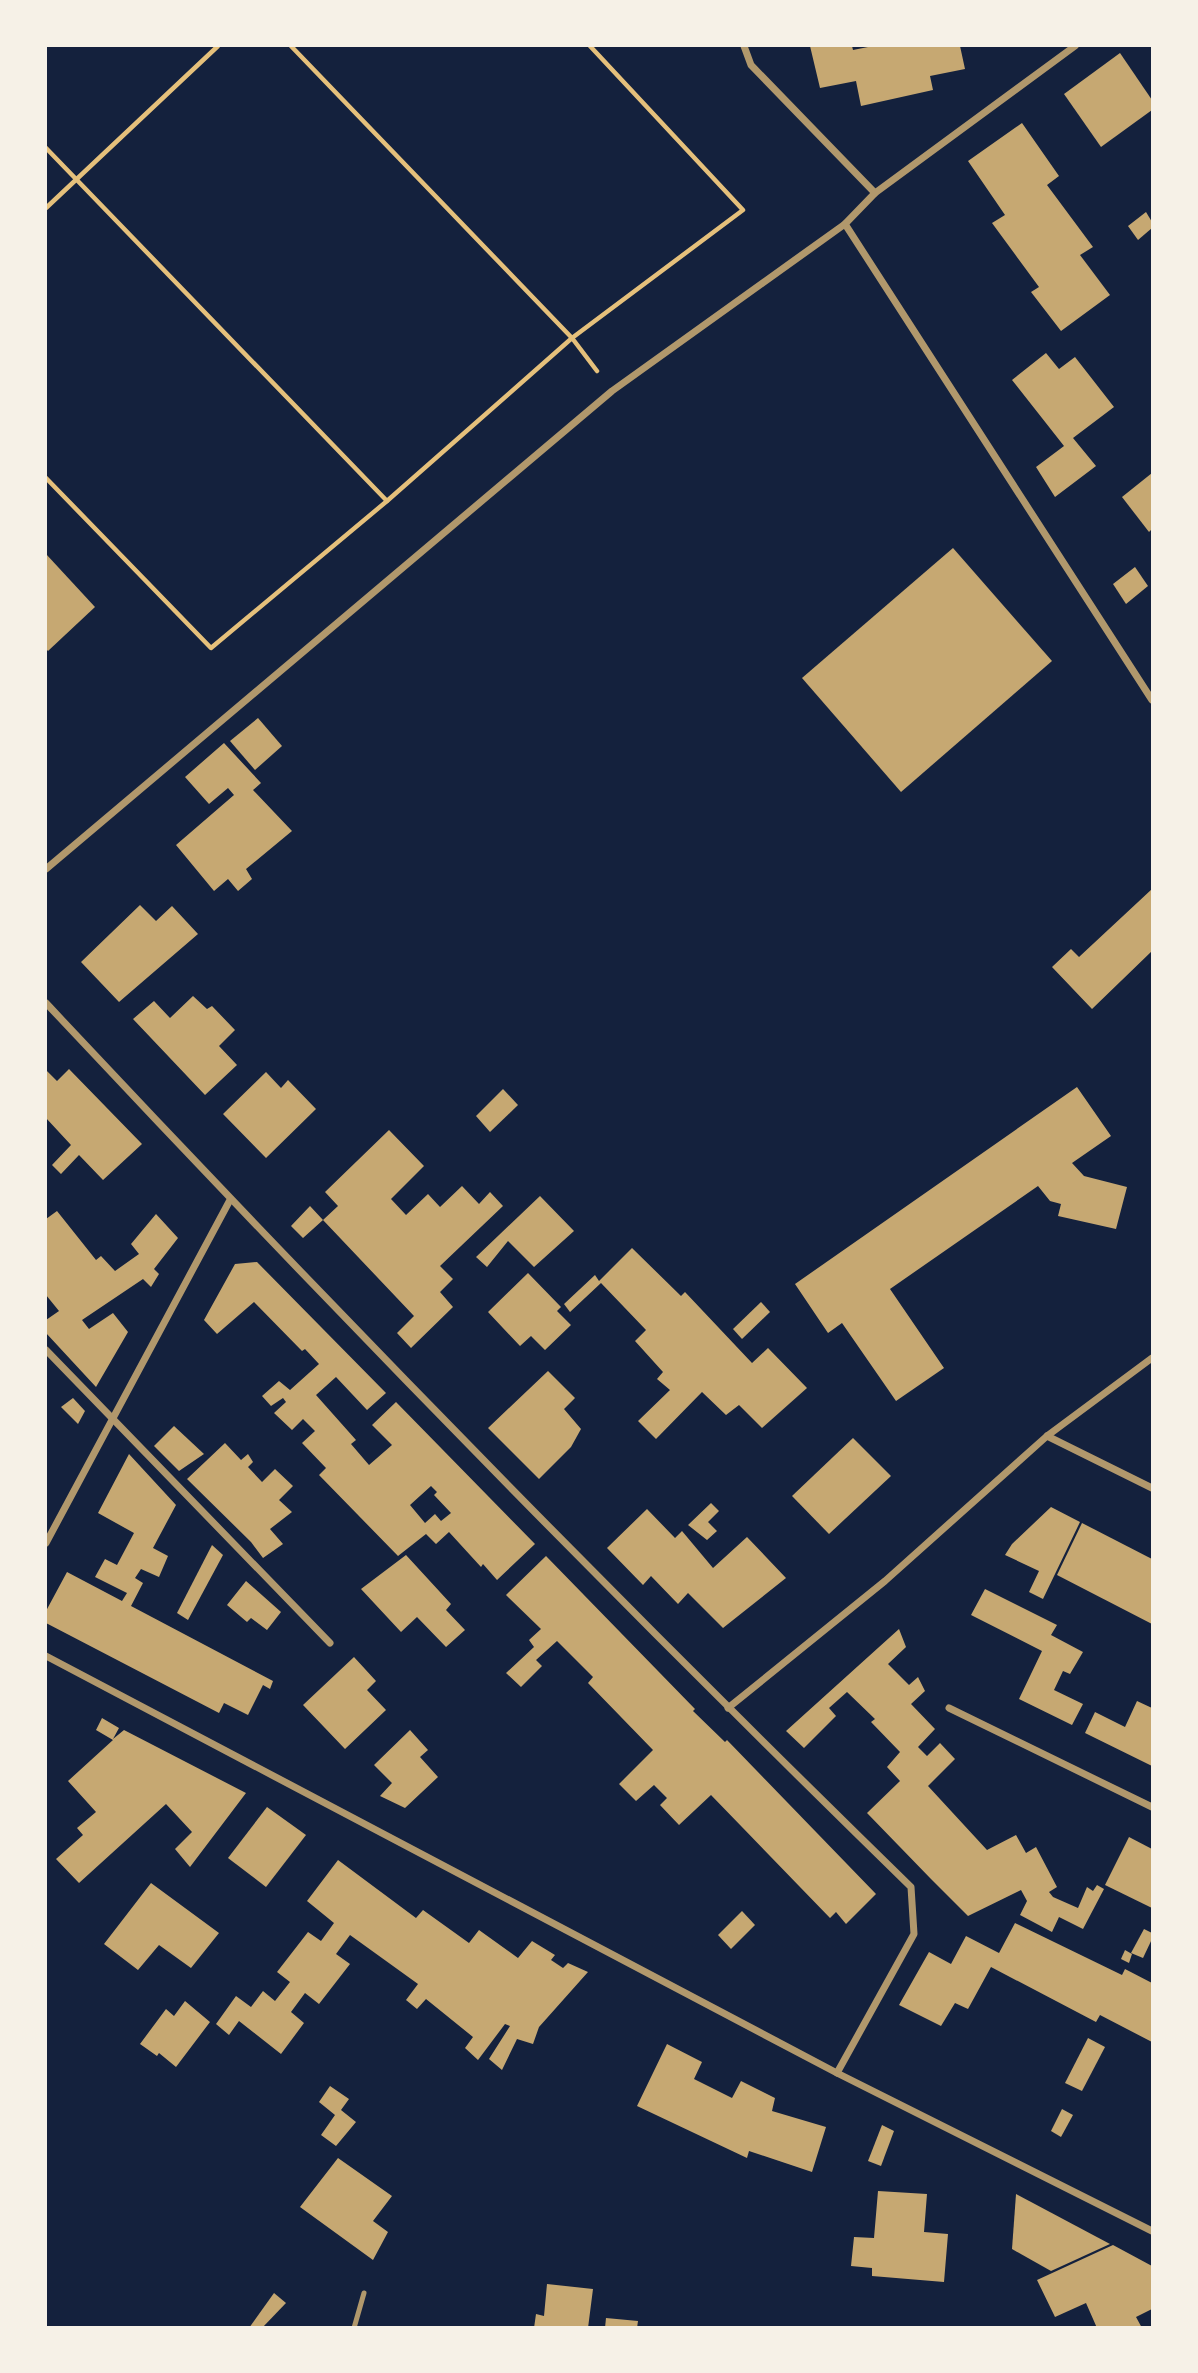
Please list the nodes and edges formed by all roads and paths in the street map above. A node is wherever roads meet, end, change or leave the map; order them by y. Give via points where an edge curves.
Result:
1 (218, 46) edge
2 (291, 46) edge
3 (590, 46) edge
4 (744, 46) edge
5 (1075, 46) edge
6 (46, 148) edge
7 (74, 179) junction
8 (875, 193) junction
9 (46, 208) edge
10 (845, 224) junction
11 (572, 338) junction
12 (612, 391) junction
13 (46, 478) edge
14 (387, 501) junction
15 (1153, 700) edge
16 (46, 869) edge
17 (46, 1003) edge
18 (230, 1200) junction
19 (46, 1350) edge
20 (1153, 1358) edge
21 (112, 1418) junction
22 (1047, 1436) junction
23 (1153, 1488) edge
24 (46, 1543) edge
25 (330, 1643) dead end
26 (46, 1656) edge
27 (727, 1708) junction
28 (949, 1708) dead end
29 (1153, 1807) edge
30 (837, 2073) junction
31 (1153, 2231) edge
32 (364, 2293) dead end
33 (354, 2328) edge

1 - 7 path
2 - 11 path
3 - 11 path via 743,210
4 - 8 street via 751,65
5 - 8 street
6 - 7 path
7 - 9 path
7 - 14 path
8 - 10 street
10 - 12 street
10 - 15 street
11 - 12 path
11 - 14 path
12 - 16 street
13 - 14 path via 211,648
17 - 18 street
18 - 21 street
18 - 27 street
19 - 21 street
20 - 22 street
21 - 24 street
21 - 25 street
22 - 23 street
22 - 27 street via 885,1581
26 - 30 street
27 - 30 street via 911,1887 914,1934
28 - 29 street
30 - 31 street
32 - 33 lane

